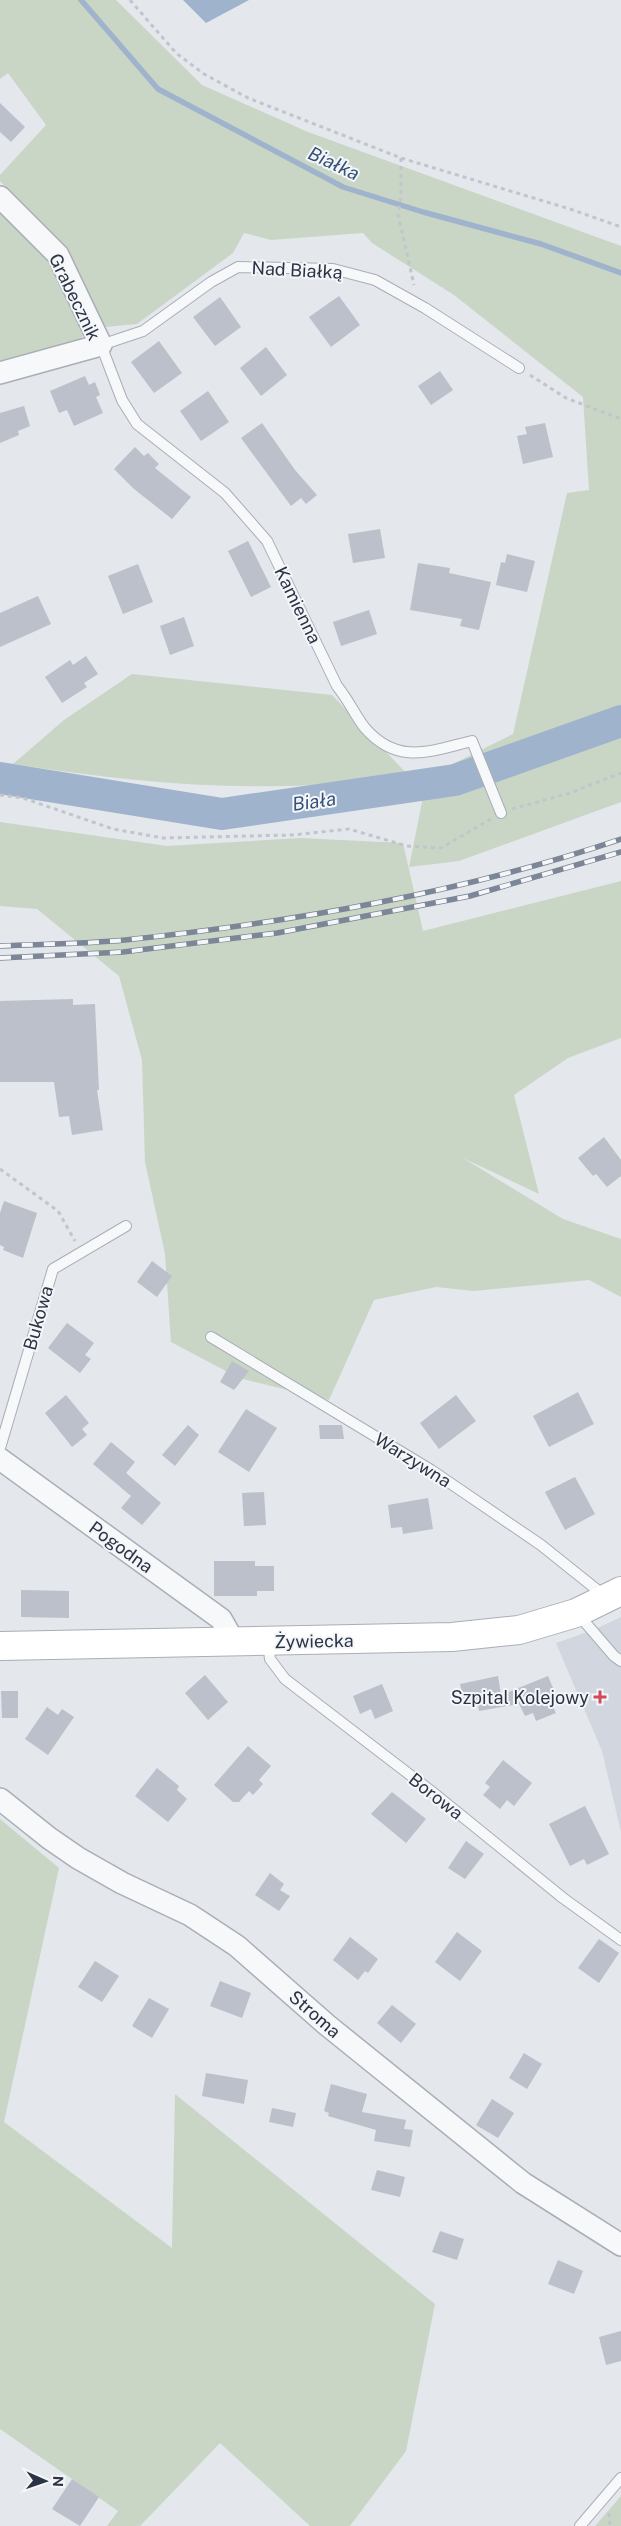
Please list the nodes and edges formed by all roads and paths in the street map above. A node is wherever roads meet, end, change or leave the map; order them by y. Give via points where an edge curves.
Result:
1 (130, 0) edge
2 (401, 158) junction
3 (0, 197) edge
4 (621, 227) edge
5 (418, 304) junction
6 (101, 345) junction
7 (519, 368) joint
8 (0, 372) edge
9 (621, 419) edge
10 (621, 773) edge
11 (0, 795) edge
12 (501, 813) junction
13 (0, 1168) edge
14 (126, 1226) dead end
15 (81, 1252) junction
16 (210, 1337) dead end
17 (0, 1448) edge
18 (0, 1459) edge
19 (614, 1594) edge
20 (576, 1613) junction
21 (234, 1642) junction
22 (268, 1642) junction
23 (0, 1646) edge
24 (621, 1661) edge
25 (0, 1799) edge
26 (621, 1940) edge
27 (621, 2245) edge
28 (621, 2478) edge
29 (580, 2526) edge

1 - 2 path via 176,53 204,74 248,98
2 - 4 path
2 - 5 path via 398,214
3 - 6 street, Grabecznik via 58,255
5 - 6 lane, Nad Białką via 375,280 333,269 238,267 211,282 143,331
5 - 7 lane, Nad Białką
6 - 8 street, Grabecznik
6 - 12 lane, Kamienna via 122,400 137,424 225,493 266,540 337,686 365,728 384,743 417,755 472,741
7 - 9 path via 566,398
10 - 12 path
11 - 12 path via 23,798 113,829 163,838 292,835 349,829 407,846 441,848
13 - 15 path via 58,1211
14 - 15 lane, Bukowa
15 - 17 lane, Bukowa via 53,1269
16 - 19 lane, Warzywna via 431,1470
18 - 21 street, Pogodna via 221,1619
19 - 20 main road, Żywiecka
20 - 22 main road, Żywiecka via 519,1630 452,1638
20 - 24 lane
21 - 22 main road, Żywiecka
21 - 23 main road, Żywiecka
22 - 26 lane, Borowa via 270,1659 285,1679
25 - 27 street, Stroma via 78,1858 190,1915 238,1946 327,2025 523,2183
28 - 29 lane

